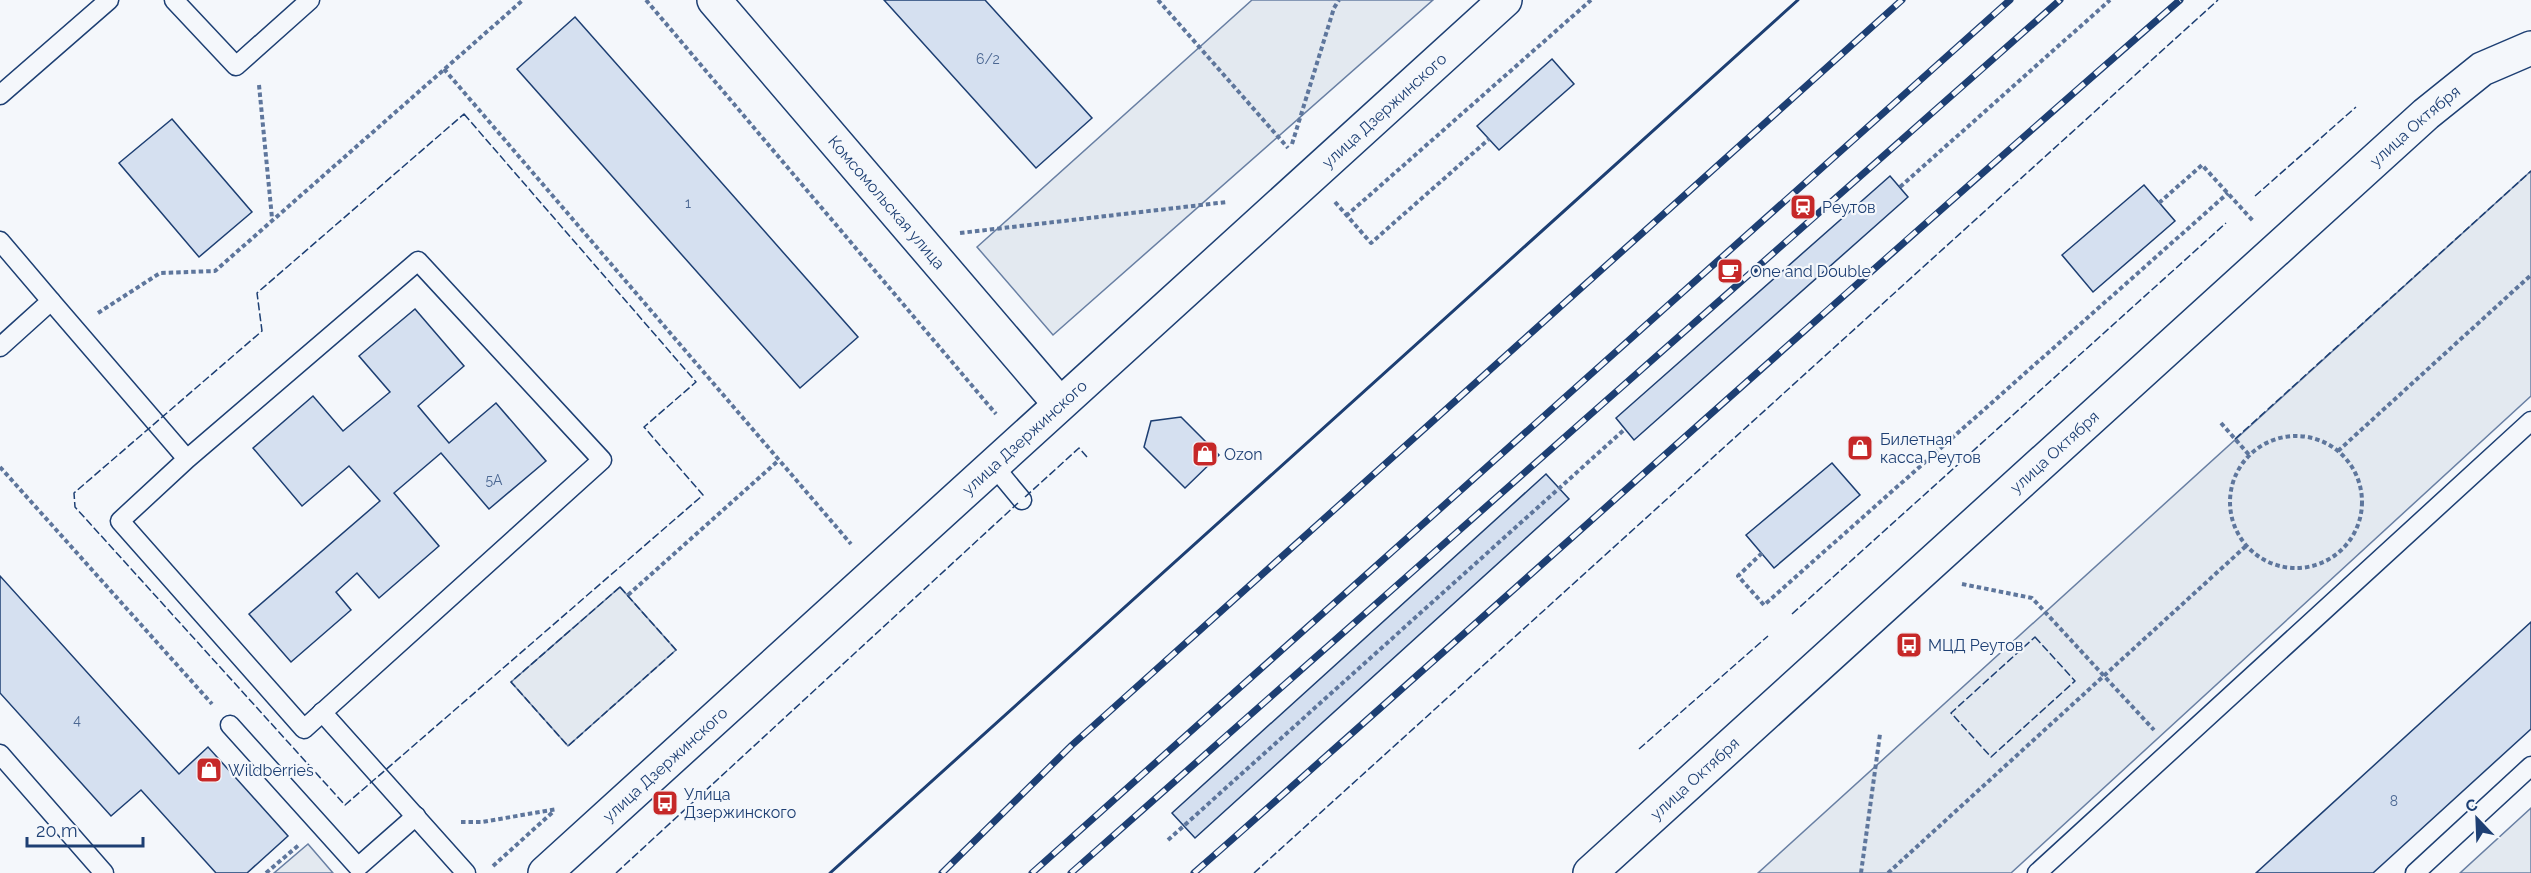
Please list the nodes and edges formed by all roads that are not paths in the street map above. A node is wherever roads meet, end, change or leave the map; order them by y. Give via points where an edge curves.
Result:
1 (109, 0) edge
2 (174, 0) edge
3 (310, 0) edge
4 (714, 0) edge
5 (1505, 0) edge
6 (2531, 48) edge
7 (0, 95) edge
8 (0, 241) edge
9 (51, 302) junction
10 (0, 347) edge
11 (1059, 404) junction
12 (2531, 421) edge
13 (187, 459) junction
14 (993, 465) junction
15 (1022, 500) dead end
16 (322, 712) junction
17 (230, 725) road end
18 (0, 754) edge
19 (2531, 766) edge
20 (416, 816) junction
21 (104, 873) edge
22 (466, 873) edge
23 (545, 873) edge
24 (1590, 873) edge
25 (2037, 873) edge
26 (2415, 873) edge

1 - 7 lane
2 - 3 lane via 236,66
4 - 11 street, Комсомольская улица
5 - 11 street, улица Дзержинского
6 - 24 street, улица Октября via 2482,69 2426,114
8 - 9 lane
9 - 10 lane
9 - 13 lane
11 - 14 street, улица Дзержинского
12 - 25 lane
13 - 16 lane via 120,521 304,729
13 - 16 lane via 418,261 602,460
14 - 15 lane
14 - 23 street, улица Дзержинского
16 - 20 lane
17 - 20 lane via 358,867
18 - 21 lane
19 - 26 lane
20 - 22 lane

